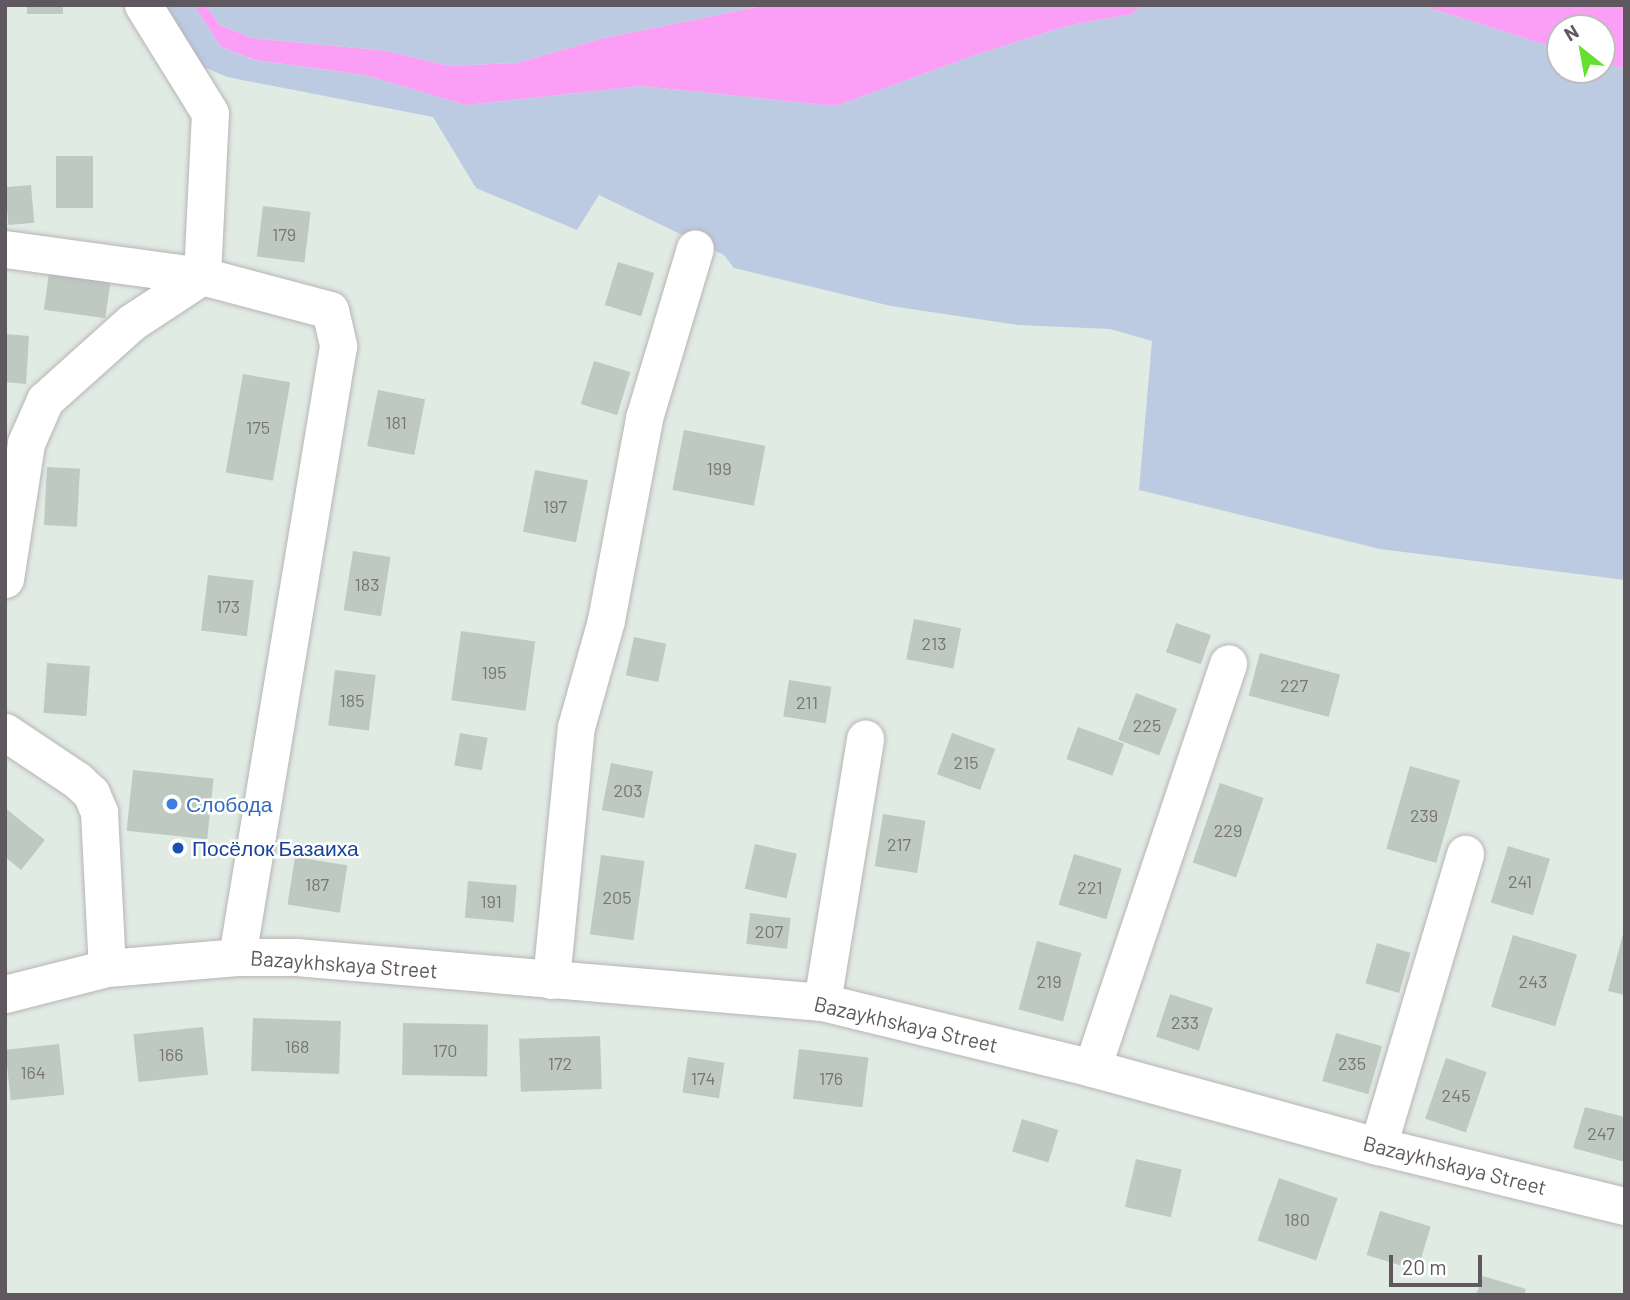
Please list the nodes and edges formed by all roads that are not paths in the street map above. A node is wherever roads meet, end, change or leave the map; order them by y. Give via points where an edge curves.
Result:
1 (143, 5) edge
2 (695, 248) dead end
3 (5, 249) edge
4 (202, 276) junction
5 (5, 579) edge
6 (1228, 663) dead end
7 (5, 733) edge
8 (865, 738) dead end
9 (1465, 854) dead end
10 (237, 957) junction
11 (107, 968) junction
12 (551, 980) junction
13 (5, 994) edge
14 (822, 1002) junction
15 (1091, 1068) junction
16 (1378, 1146) junction
17 (1625, 1206) edge

1 - 4 street via 210,113
2 - 12 street via 644,418 606,620 576,727
3 - 4 street
4 - 5 street via 132,322 45,400 26,443
4 - 10 street via 330,310 338,346
6 - 15 street
7 - 11 street via 91,793 99,812
8 - 14 street
9 - 16 street
10 - 11 street, Bazaykhskaya Street
10 - 12 street, Bazaykhskaya Street via 296,957
11 - 13 street, Bazaykhskaya Street
12 - 14 street, Bazaykhskaya Street
14 - 15 street, Bazaykhskaya Street
15 - 16 street, Bazaykhskaya Street
16 - 17 street, Bazaykhskaya Street

